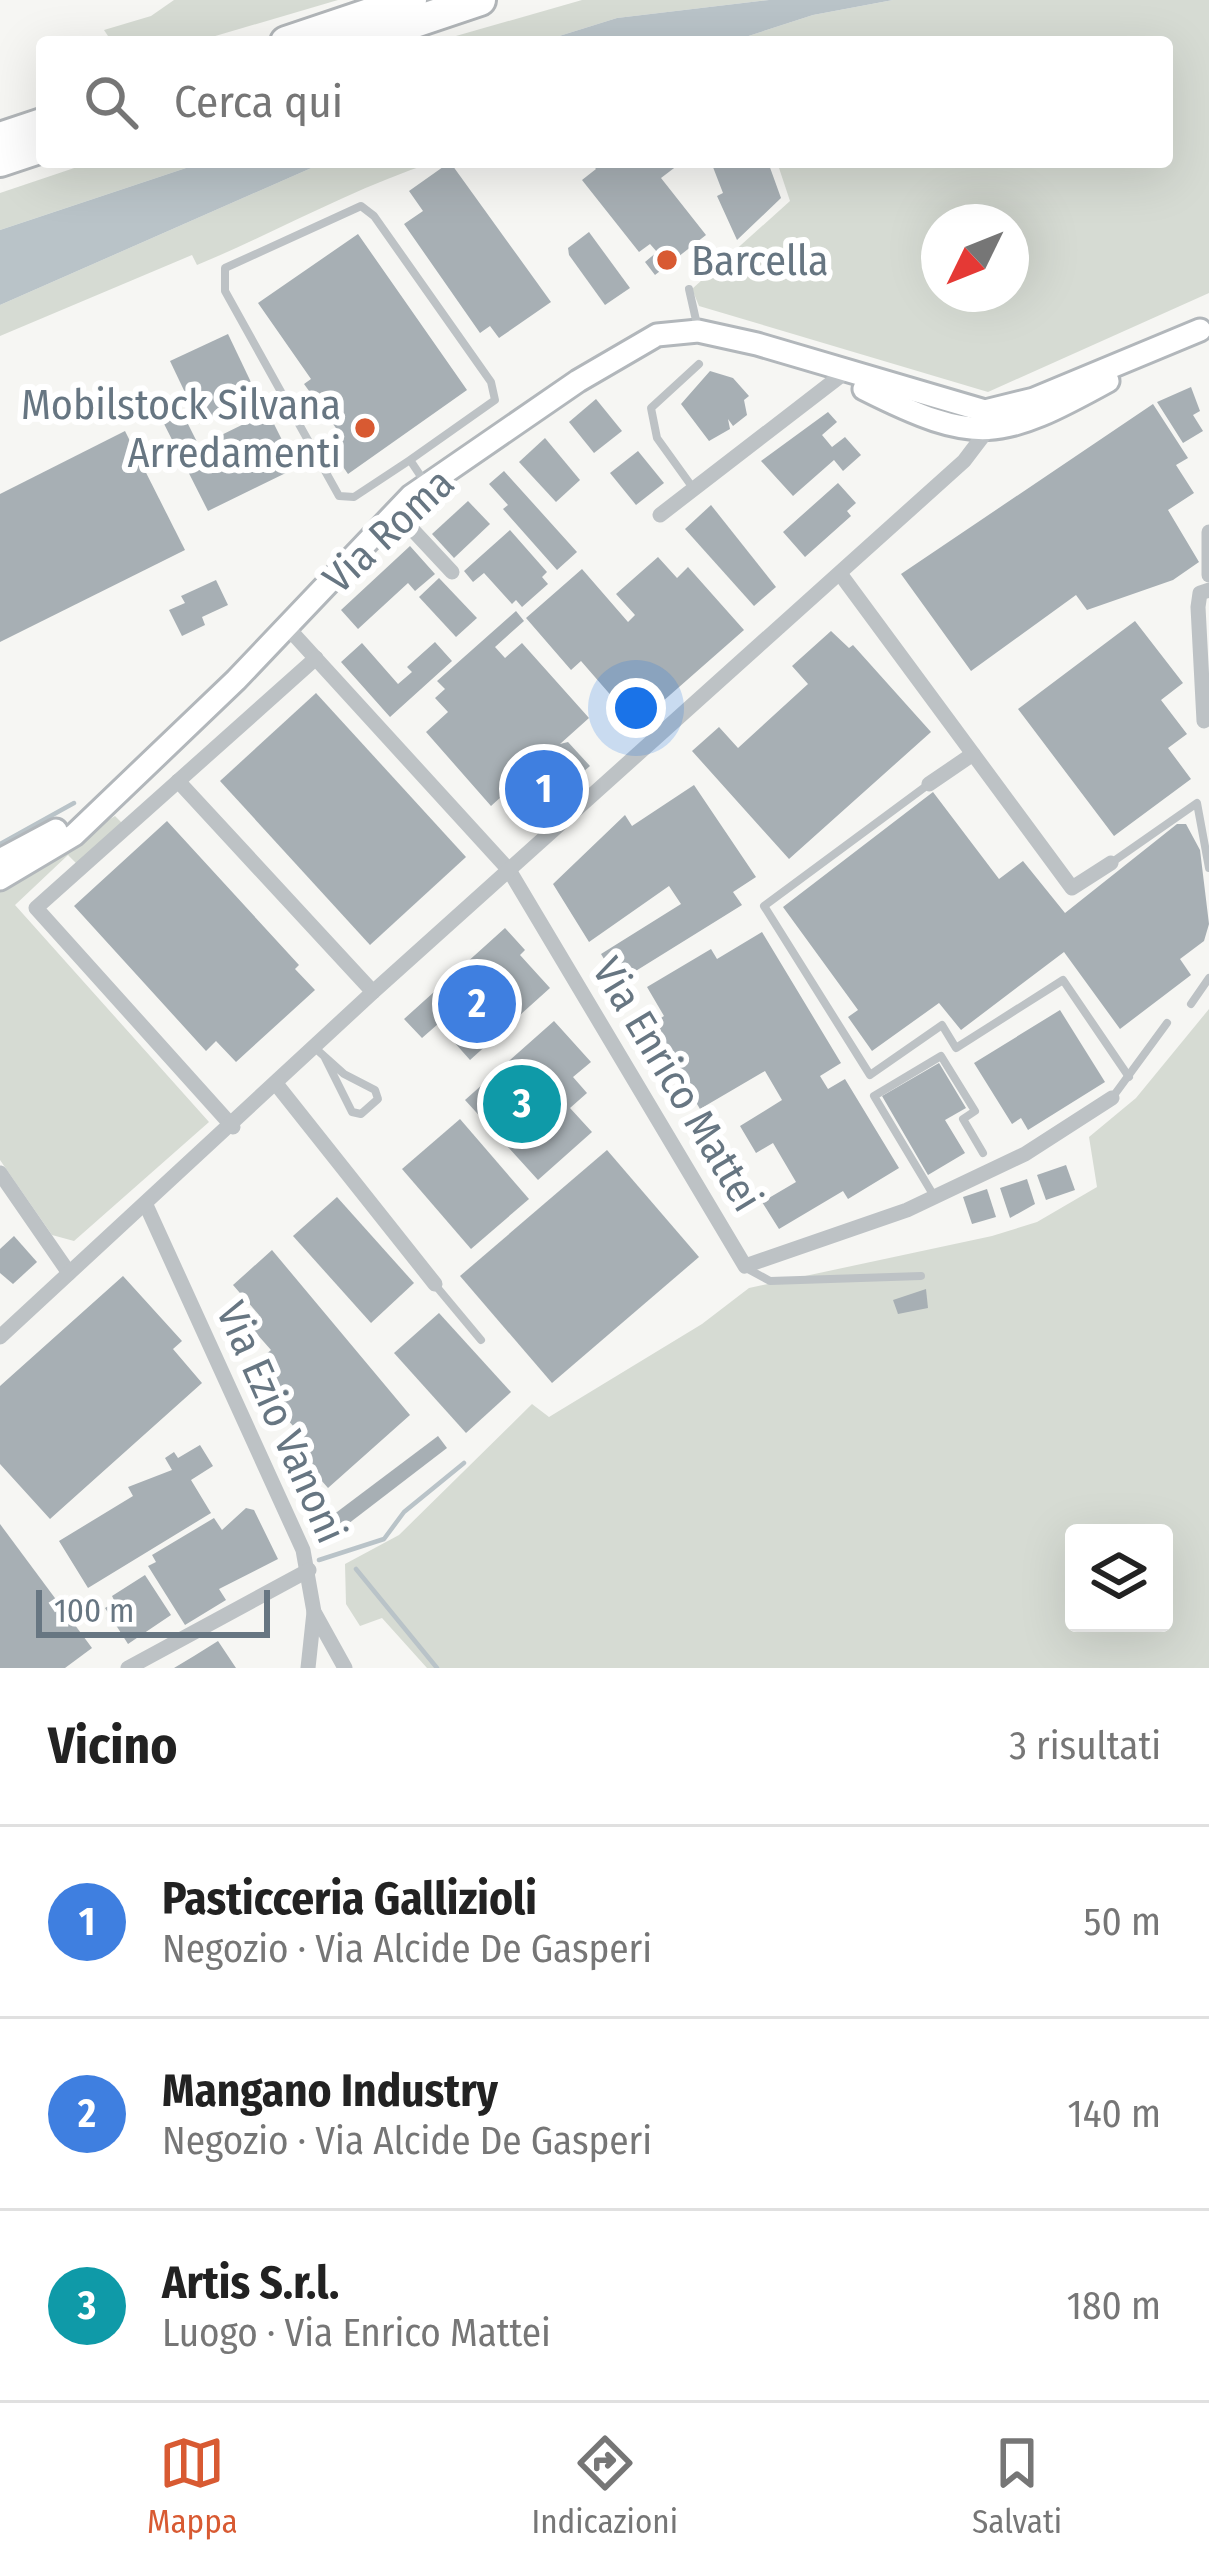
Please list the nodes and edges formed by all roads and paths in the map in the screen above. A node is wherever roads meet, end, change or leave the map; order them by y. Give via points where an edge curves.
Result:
1 (411, 0) edge
2 (480, 0) edge
3 (304, 36) edge
4 (373, 36) edge
5 (36, 126) edge
6 (0, 138) edge
7 (36, 149) edge
8 (0, 161) edge
9 (689, 289) dead end
10 (1204, 327) edge
11 (698, 331) junction
12 (800, 357) junction
13 (699, 364) dead end
14 (839, 377) junction
15 (986, 422) junction
16 (410, 460) junction
17 (427, 485) junction
18 (694, 489) junction
19 (395, 511) junction
20 (660, 515) dead end
21 (1209, 532) edge
22 (452, 572) dead end
23 (841, 575) junction
24 (1209, 575) edge
25 (1209, 590) edge
26 (288, 628) junction
27 (316, 658) junction
28 (1204, 721) dead end
29 (974, 754) junction
30 (178, 781) junction
31 (929, 784) joint
32 (94, 812) junction
33 (0, 860) edge
34 (1111, 863) joint
35 (1209, 868) edge
36 (509, 870) junction
37 (0, 879) edge
38 (1209, 978) edge
39 (374, 992) junction
40 (1191, 1004) dead end
41 (1167, 1023) dead end
42 (320, 1053) junction
43 (1129, 1077) junction
44 (277, 1085) junction
45 (1112, 1098) joint
46 (233, 1127) junction
47 (983, 1153) dead end
48 (0, 1173) edge
49 (934, 1197) junction
50 (146, 1205) junction
51 (745, 1266) junction
52 (69, 1274) junction
53 (921, 1276) dead end
54 (434, 1284) joint
55 (0, 1337) edge
56 (481, 1340) dead end
57 (309, 1570) junction
58 (314, 1612) junction
59 (128, 1668) edge
60 (308, 1668) edge
61 (346, 1668) edge

1 - 3 highway
2 - 4 highway
5 - 6 highway
7 - 8 highway
9 - 11 lane
10 - 15 street via 1051,412
11 - 12 street, Via Roma
11 - 17 street, Via Roma via 657,335
12 - 14 street, Via Roma
12 - 15 street, Via Roma
13 - 18 lane via 651,408 657,438
14 - 15 street, Via Roma via 921,415
14 - 18 street
15 - 23 street via 964,461
16 - 16 lane via 354,497 338,496 224,291 225,268 361,206 374,216 495,400
16 - 17 lane
17 - 19 street, Via Roma
18 - 20 street
19 - 22 street
19 - 26 street, Via Roma
21 - 24 street
23 - 29 street
23 - 36 street
25 - 28 street via 1200,593 1198,608
26 - 27 street, Via Enrico Mattei
26 - 32 street, Via Roma
27 - 30 street
27 - 36 street, Via Enrico Mattei
29 - 31 street
29 - 34 street via 1072,888
30 - 39 street
30 - 46 street via 36,908
31 - 43 lane via 764,906 870,1075 941,1025 956,1048 1063,980
32 - 33 street, Via Roma
32 - 37 street, Via Roma via 74,835
34 - 35 lane via 1197,803
36 - 39 street
36 - 51 street, Via Enrico Mattei
38 - 40 lane
39 - 42 street
41 - 43 lane
42 - 42 lane via 352,1112 378,1099 375,1090
42 - 44 street
43 - 45 lane
44 - 46 street
44 - 54 street
45 - 49 street, Via Enrico Mattei via 1025,1154
46 - 50 street
47 - 49 lane via 963,1119 975,1111 941,1056 874,1096
48 - 52 street
49 - 51 street, Via Enrico Mattei
50 - 52 street
50 - 57 street, Via Ezio Vanoni
51 - 53 lane via 770,1281
52 - 55 street
54 - 56 lane
57 - 58 street, Via Ezio Vanoni
57 - 59 street
58 - 60 street
58 - 61 street, Via Ezio Vanoni

